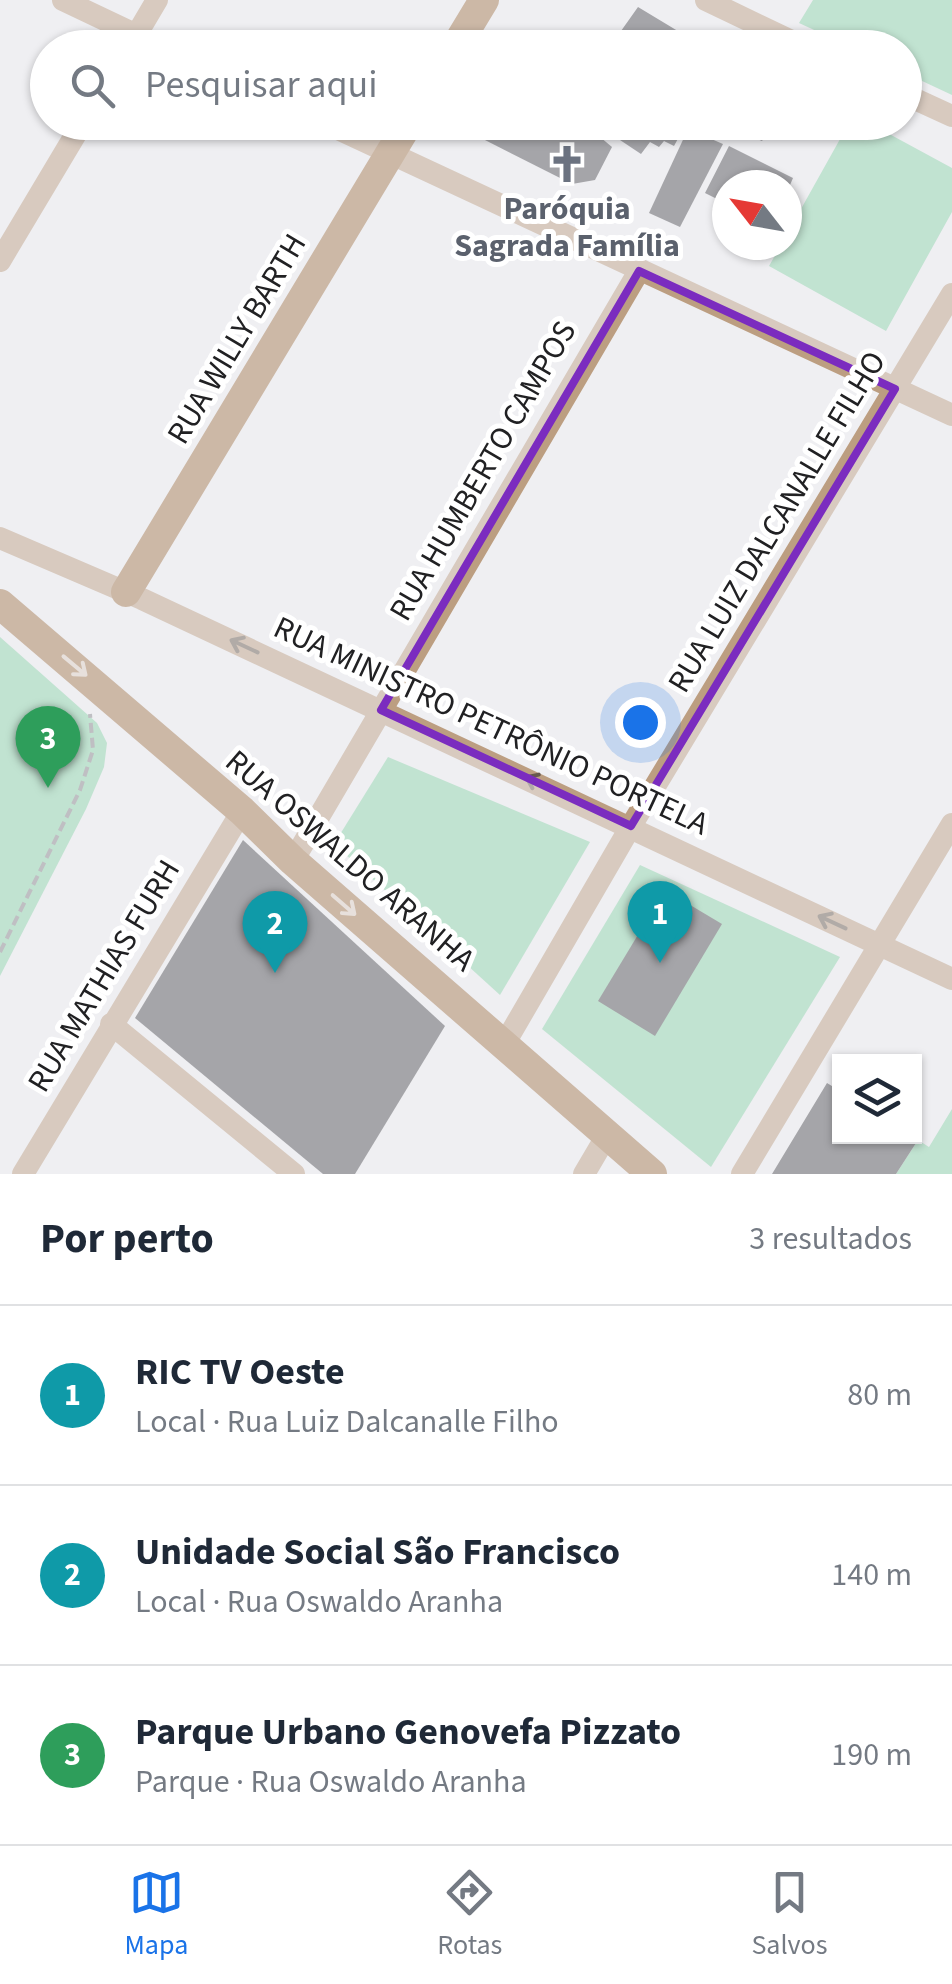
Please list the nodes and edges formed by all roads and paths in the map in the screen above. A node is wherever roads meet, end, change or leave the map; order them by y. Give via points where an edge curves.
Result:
1 (63, 0) edge
2 (158, 0) edge
3 (484, 0) edge
4 (706, 0) edge
5 (113, 30) edge
6 (139, 30) edge
7 (466, 30) edge
8 (768, 30) edge
9 (922, 102) edge
10 (952, 116) edge
11 (73, 140) edge
12 (360, 140) edge
13 (398, 140) edge
14 (390, 154) junction
15 (0, 261) edge
16 (639, 270) junction
17 (952, 294) edge
18 (895, 389) junction
19 (952, 415) edge
20 (0, 539) edge
21 (126, 592) junction
22 (0, 604) edge
23 (90, 708) dead end
24 (381, 710) junction
25 (242, 811) junction
26 (952, 824) edge
27 (631, 826) junction
28 (293, 860) junction
29 (879, 944) junction
30 (0, 952) edge
31 (952, 980) edge
32 (111, 1024) junction
33 (504, 1042) junction
34 (607, 1135) junction
35 (23, 1174) edge
36 (294, 1174) edge
37 (584, 1174) edge
38 (652, 1174) edge
39 (742, 1174) edge

1 - 5 street
2 - 6 street
3 - 7 street
4 - 8 street
9 - 10 street
11 - 15 street
12 - 14 street
13 - 14 street, RUA WILLY BARTH
14 - 16 street
14 - 21 street, RUA WILLY BARTH
16 - 18 street
16 - 24 street, RUA HUMBERTO CAMPOS
17 - 18 street, RUA LUIZ DALCANALLE FILHO
18 - 19 street
18 - 27 street, RUA LUIZ DALCANALLE FILHO
20 - 21 street, RUA MINISTRO PETRÔNIO PORTELA
24 -> 21 street, RUA MINISTRO PETRÔNIO PORTELA
22 -> 25 street, RUA OSWALDO ARANHA
23 - 30 path via 93,750 80,790
27 -> 24 street, RUA MINISTRO PETRÔNIO PORTELA
24 - 28 street, RUA HUMBERTO CAMPOS
25 - 28 street, RUA OSWALDO ARANHA
25 - 32 street, RUA MATHIAS FURH
26 - 29 street
29 -> 27 street, RUA MINISTRO PETRÔNIO PORTELA
27 - 33 street, RUA LUIZ DALCANALLE FILHO
28 -> 33 street, RUA OSWALDO ARANHA
29 - 31 street, RUA MINISTRO PETRÔNIO PORTELA
29 - 39 street
32 - 35 street, RUA MATHIAS FURH
32 - 36 street
33 - 34 street, RUA OSWALDO ARANHA
34 - 37 street
34 - 38 street, RUA OSWALDO ARANHA

